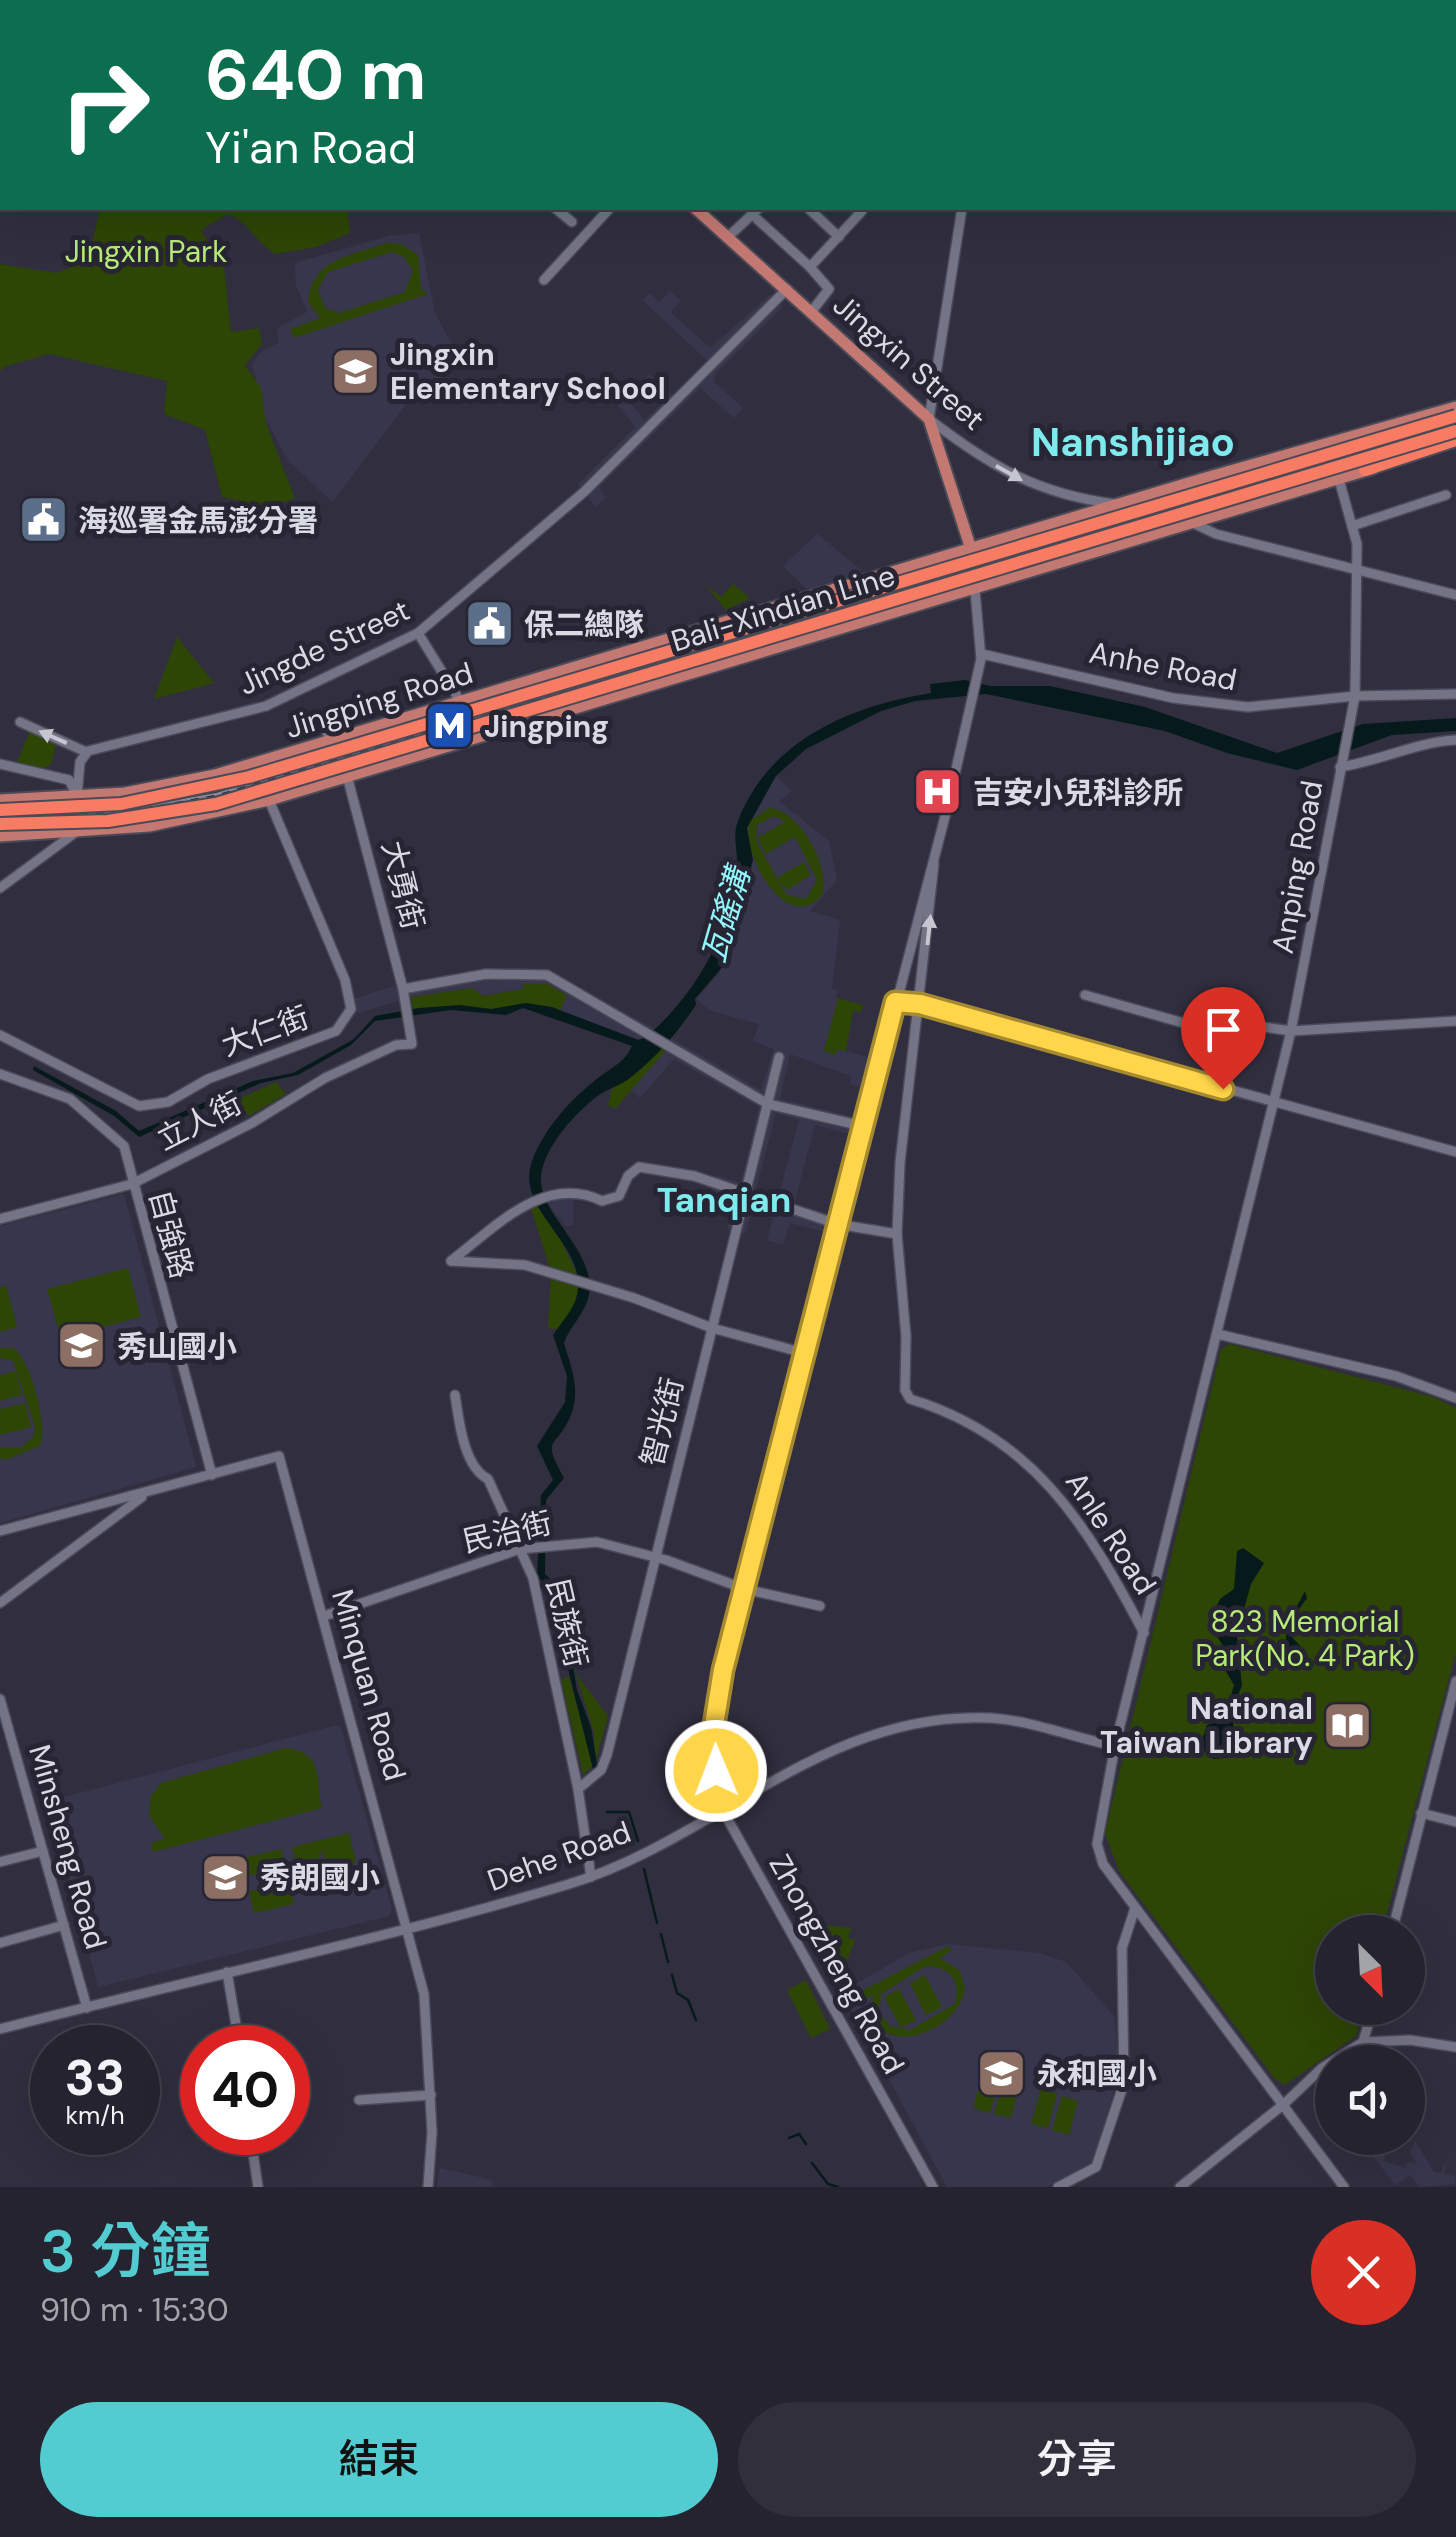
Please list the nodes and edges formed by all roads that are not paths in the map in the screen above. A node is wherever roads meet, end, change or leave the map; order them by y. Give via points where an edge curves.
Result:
1 (557, 210) edge
2 (608, 210) edge
3 (697, 210) edge
4 (756, 210) edge
5 (810, 210) edge
6 (861, 210) edge
7 (962, 210) edge
8 (757, 219) dead end
9 (572, 222) dead end
10 (729, 236) junction
11 (840, 237) junction
12 (810, 267) junction
13 (544, 280) dead end
14 (787, 288) junction
15 (812, 311) junction
16 (1456, 407) edge
17 (929, 418) junction
18 (1456, 423) edge
19 (1328, 444) junction
20 (1456, 444) edge
21 (1365, 470) junction
22 (1338, 478) junction
23 (1446, 495) dead end
24 (1116, 504) junction
25 (1191, 522) junction
26 (1352, 526) junction
27 (971, 549) junction
28 (1358, 569) junction
29 (978, 586) junction
30 (1456, 596) edge
31 (418, 633) junction
32 (982, 656) junction
33 (1456, 694) edge
34 (1355, 696) junction
35 (460, 701) junction
36 (357, 706) dead end
37 (20, 722) dead end
38 (1456, 740) edge
39 (335, 741) junction
40 (86, 752) junction
41 (277, 757) junction
42 (1341, 762) junction
43 (0, 764) edge
44 (348, 776) junction
45 (78, 796) junction
46 (0, 800) edge
47 (269, 800) junction
48 (0, 810) edge
49 (0, 824) edge
50 (76, 832) junction
51 (0, 836) edge
52 (934, 856) junction
53 (0, 888) edge
54 (404, 988) junction
55 (1085, 995) dead end
56 (895, 1002) junction
57 (920, 1004) junction
58 (1456, 1021) edge
59 (1291, 1030) junction
60 (0, 1035) edge
61 (412, 1044) joint
62 (779, 1057) dead end
63 (0, 1074) edge
64 (1274, 1103) junction
65 (768, 1104) junction
66 (862, 1126) junction
67 (1456, 1152) edge
68 (132, 1184) junction
69 (747, 1196) junction
70 (0, 1219) edge
71 (838, 1224) junction
72 (897, 1234) junction
73 (712, 1328) junction
74 (1217, 1334) junction
75 (804, 1353) junction
76 (455, 1395) dead end
77 (1456, 1398) edge
78 (212, 1475) junction
79 (148, 1492) junction
80 (0, 1531) edge
81 (520, 1548) junction
82 (654, 1557) junction
83 (745, 1589) junction
84 (0, 1604) edge
85 (820, 1606) dead end
86 (324, 1616) junction
87 (1144, 1634) junction
88 (1456, 1681) edge
89 (0, 1699) edge
90 (1115, 1746) junction
91 (578, 1789) junction
92 (722, 1808) junction
93 (1421, 1814) junction
94 (1456, 1822) edge
95 (43, 1851) junction
96 (0, 1862) edge
97 (591, 1877) junction
98 (1135, 1908) junction
99 (1396, 1915) edge
100 (64, 1925) junction
101 (409, 1928) junction
102 (0, 1943) edge
103 (227, 1972) junction
104 (87, 2008) junction
105 (236, 2025) edge
106 (1368, 2025) edge
107 (0, 2029) edge
108 (1363, 2042) junction
109 (1456, 2047) edge
110 (1053, 2068) dead end
111 (1124, 2083) junction
112 (431, 2094) junction
113 (360, 2100) dead end
114 (1284, 2104) junction
115 (253, 2155) edge
116 (258, 2187) edge
117 (428, 2187) edge
118 (933, 2187) edge
119 (1058, 2187) edge
120 (1180, 2187) edge
121 (1344, 2187) edge

1 - 9 street
2 - 13 street
3 - 10 main road, Jingxin Street
4 - 10 street
5 - 11 street
6 - 11 street
7 - 17 street
8 - 12 street
10 - 14 main road, Jingxin Street
11 - 12 street
12 - 15 street via 829,289
14 - 15 main road, Jingxin Street
14 - 31 street, Jingde Street via 584,492
15 - 17 main road, Jingxin Street
16 - 19 main road, Jingping Road
17 -> 24 street, Jingxin Street via 1033,486
17 - 27 main road
18 - 22 main road via 1383,444
18 - 48 highway, Bali-Xindian Line, bridge via 249,777 122,804
18 - 49 highway, Bali-Xindian Line, bridge via 216,804 108,820
19 - 22 street
19 - 24 main road, Jingping Road
20 - 21 main road
20 - 21 highway
21 - 22 main road
22 - 25 main road
22 - 26 street
23 - 26 street
24 - 25 main road
24 - 27 main road, Jingping Road
25 - 28 street
25 - 29 main road
26 - 28 street
27 - 29 street
27 - 35 main road, Jingping Road
28 - 30 street
28 - 34 street
29 - 32 street
29 - 44 main road
31 - 35 street
31 - 40 street, Jingde Street via 266,706
32 - 34 street, Anhe Road via 1173,698 1248,707
32 - 52 street
33 - 34 street, Anhe Road
34 - 42 street, Anping Road
35 - 39 main road, Jingping Road
36 - 39 street via 322,720
40 -> 37 street
38 - 42 street via 1431,741 1372,762
39 - 41 main road, Jingping Road
39 - 44 street, 大勇街
40 - 45 street
41 - 45 main road, Jingping Road via 173,786
41 - 47 street
42 - 59 street, Anping Road
43 - 45 street via 69,780
44 - 47 main road
44 - 54 street, 大勇街
45 - 46 main road, Jingping Road
47 - 50 main road via 179,822
47 - 60 street, 大仁街 via 345,980 352,1009 336,1031 208,1078 152,1107
50 - 51 main road
50 - 53 street
52 - 56 street, Zhongzheng Road
57 -> 52 street, Anle Road
54 - 61 street, 大勇街
54 - 65 street via 486,974 547,975
55 - 59 street via 1200,1028
56 - 57 street
56 - 66 street, Zhongzheng Road
57 - 64 street
57 - 72 street, Anle Road
58 - 59 street
59 - 64 street, Anping Road
61 - 68 street, 立人街 via 325,1078
62 - 65 street, 智光街
63 - 68 street, 自強路 via 70,1099 110,1130 124,1146
64 - 67 street
64 - 74 street, Anping Road
65 - 66 street
65 - 69 street, 智光街
66 - 71 street, Zhongzheng Road
68 - 70 street, 立人街
68 - 78 street, 自強路
69 - 71 street
69 - 73 street, 智光街
69 - 73 street via 694,1176 638,1167 619,1196 602,1200 578,1189 546,1195 451,1260 525,1265
71 - 72 street
71 - 75 street, Zhongzheng Road
72 - 87 street, Anle Road via 910,1399 959,1415 1034,1466 1111,1574
73 - 75 street
73 - 82 street, 智光街
74 - 77 street via 1396,1376
74 - 87 street, Anping Road
75 - 83 street, Zhongzheng Road
76 - 81 street, 民族街 via 462,1436
78 - 79 street
78 - 86 street, Minquan Road via 279,1456
79 - 80 street
79 - 84 street
81 - 82 street, 民治街 via 597,1542
81 - 86 street, 民治街
81 - 91 street, 民族街 via 533,1578
82 - 83 street, 民治街
82 - 91 street, 智光街 via 607,1755 601,1770
83 - 85 street, 民治街
83 - 92 street, Zhongzheng Road via 714,1725
86 - 101 street, Minquan Road
87 - 90 street, Anle Road
88 - 93 street
89 - 95 street, Minsheng Road
90 - 92 street, Dehe Road via 994,1718 945,1718 834,1746
90 - 98 street, Anle Road via 1097,1844 1103,1864
91 - 97 street, 民族街
92 - 97 street, Dehe Road
92 - 118 street, Zhongzheng Road
93 - 94 street
93 - 99 street
95 - 96 street
95 - 100 street, Minsheng Road
97 - 101 street, Dehe Road
98 - 111 street via 1122,1948
98 - 114 street, Anle Road
100 - 102 street
100 - 104 street, Minsheng Road
101 - 103 street, Dehe Road
101 - 112 street, Minquan Road via 428,2023
103 - 104 street, Dehe Road
103 - 105 street
104 - 107 street, Dehe Road
106 - 108 street
108 - 109 street
108 - 114 street
110 - 111 street
111 - 119 street via 1096,2167
112 - 113 street
112 - 117 street, Minquan Road
114 - 120 street
114 - 121 street, Anle Road
115 - 116 street

